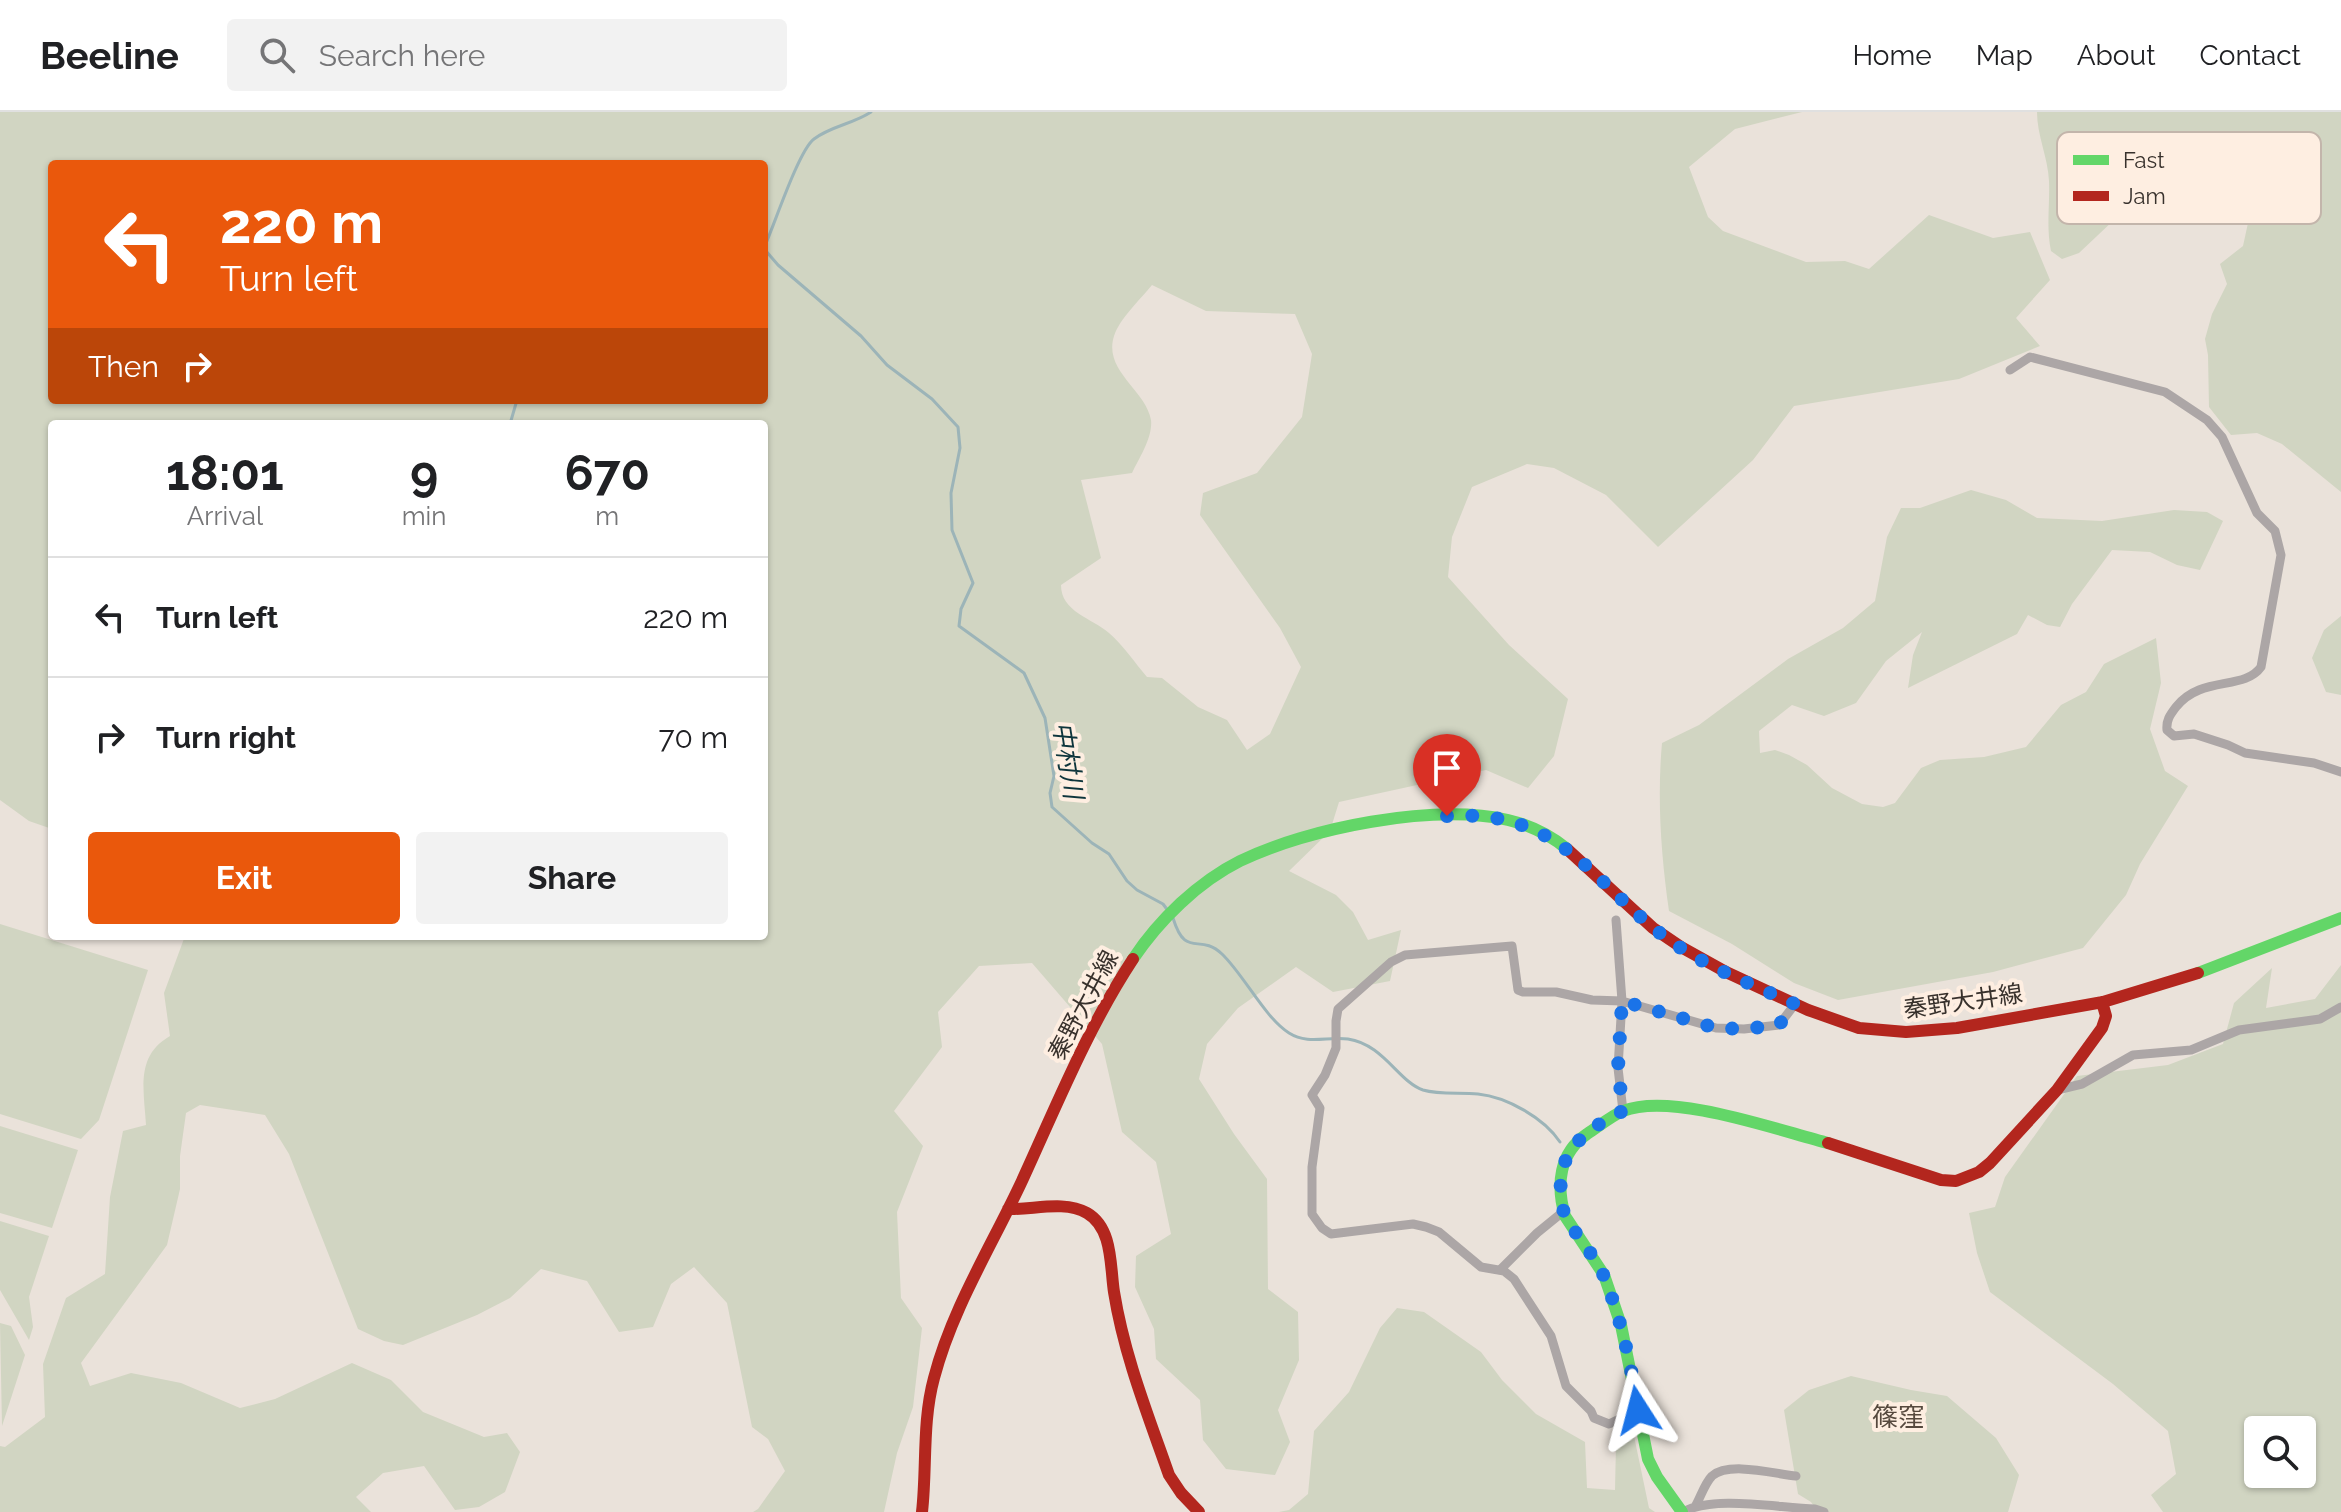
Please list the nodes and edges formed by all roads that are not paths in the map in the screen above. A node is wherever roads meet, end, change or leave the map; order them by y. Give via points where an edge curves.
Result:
1 (2010, 370) dead end
2 (2341, 772) edge
3 (2341, 918) edge
4 (1616, 920) dead end
5 (1622, 1001) junction
6 (2102, 1002) junction
7 (1795, 1004) junction
8 (2341, 1007) edge
9 (2057, 1090) junction
10 (1623, 1111) junction
11 (1008, 1209) junction
12 (1564, 1211) junction
13 (1500, 1270) junction
14 (1638, 1410) junction
15 (1796, 1476) dead end
16 (1696, 1505) junction
17 (922, 1512) edge
18 (1199, 1512) edge
19 (1682, 1512) edge
20 (1824, 1512) edge

1 - 2 street via 2030,357 2165,392 2207,420 2222,437 2257,513 2275,531 2281,555 2261,667 2250,678 2192,692 2169,716 2167,730 2174,736 2205,736 2245,753
3 - 6 main road, 秦野大井線
4 - 5 street
5 - 7 street via 1730,1029 1779,1025
5 - 10 street via 1618,1068
5 - 13 street via 1518,990 1512,946 1405,955 1338,1009 1336,1039 1325,1075 1312,1095 1320,1108 1312,1214 1331,1234 1426,1227 1481,1267
6 - 7 main road, 秦野大井線 via 1914,1033 1859,1027
6 - 9 main road via 2102,1028
7 - 11 main road, 秦野大井線 via 1684,950 1579,859 1531,827 1470,815 1343,825 1277,844 1219,872 1158,923 1118,978
8 - 9 street via 2320,1019 2239,1030 2191,1050 2133,1055 2082,1084
9 - 10 main road via 1990,1163 1956,1181 1688,1107
10 - 12 main road via 1574,1143 1566,1155 1560,1188
11 - 17 main road, 秦野大井線 via 935,1375
11 - 18 main road via 1072,1208 1102,1227 1118,1316 1169,1475
12 - 13 street
12 - 14 main road via 1604,1275 1621,1325
13 - 14 street via 1514,1279 1529,1301 1551,1336 1566,1386 1594,1418 1609,1424
14 - 19 main road via 1648,1459
15 - 16 street via 1722,1471 1711,1477
16 - 19 street
16 - 20 street

